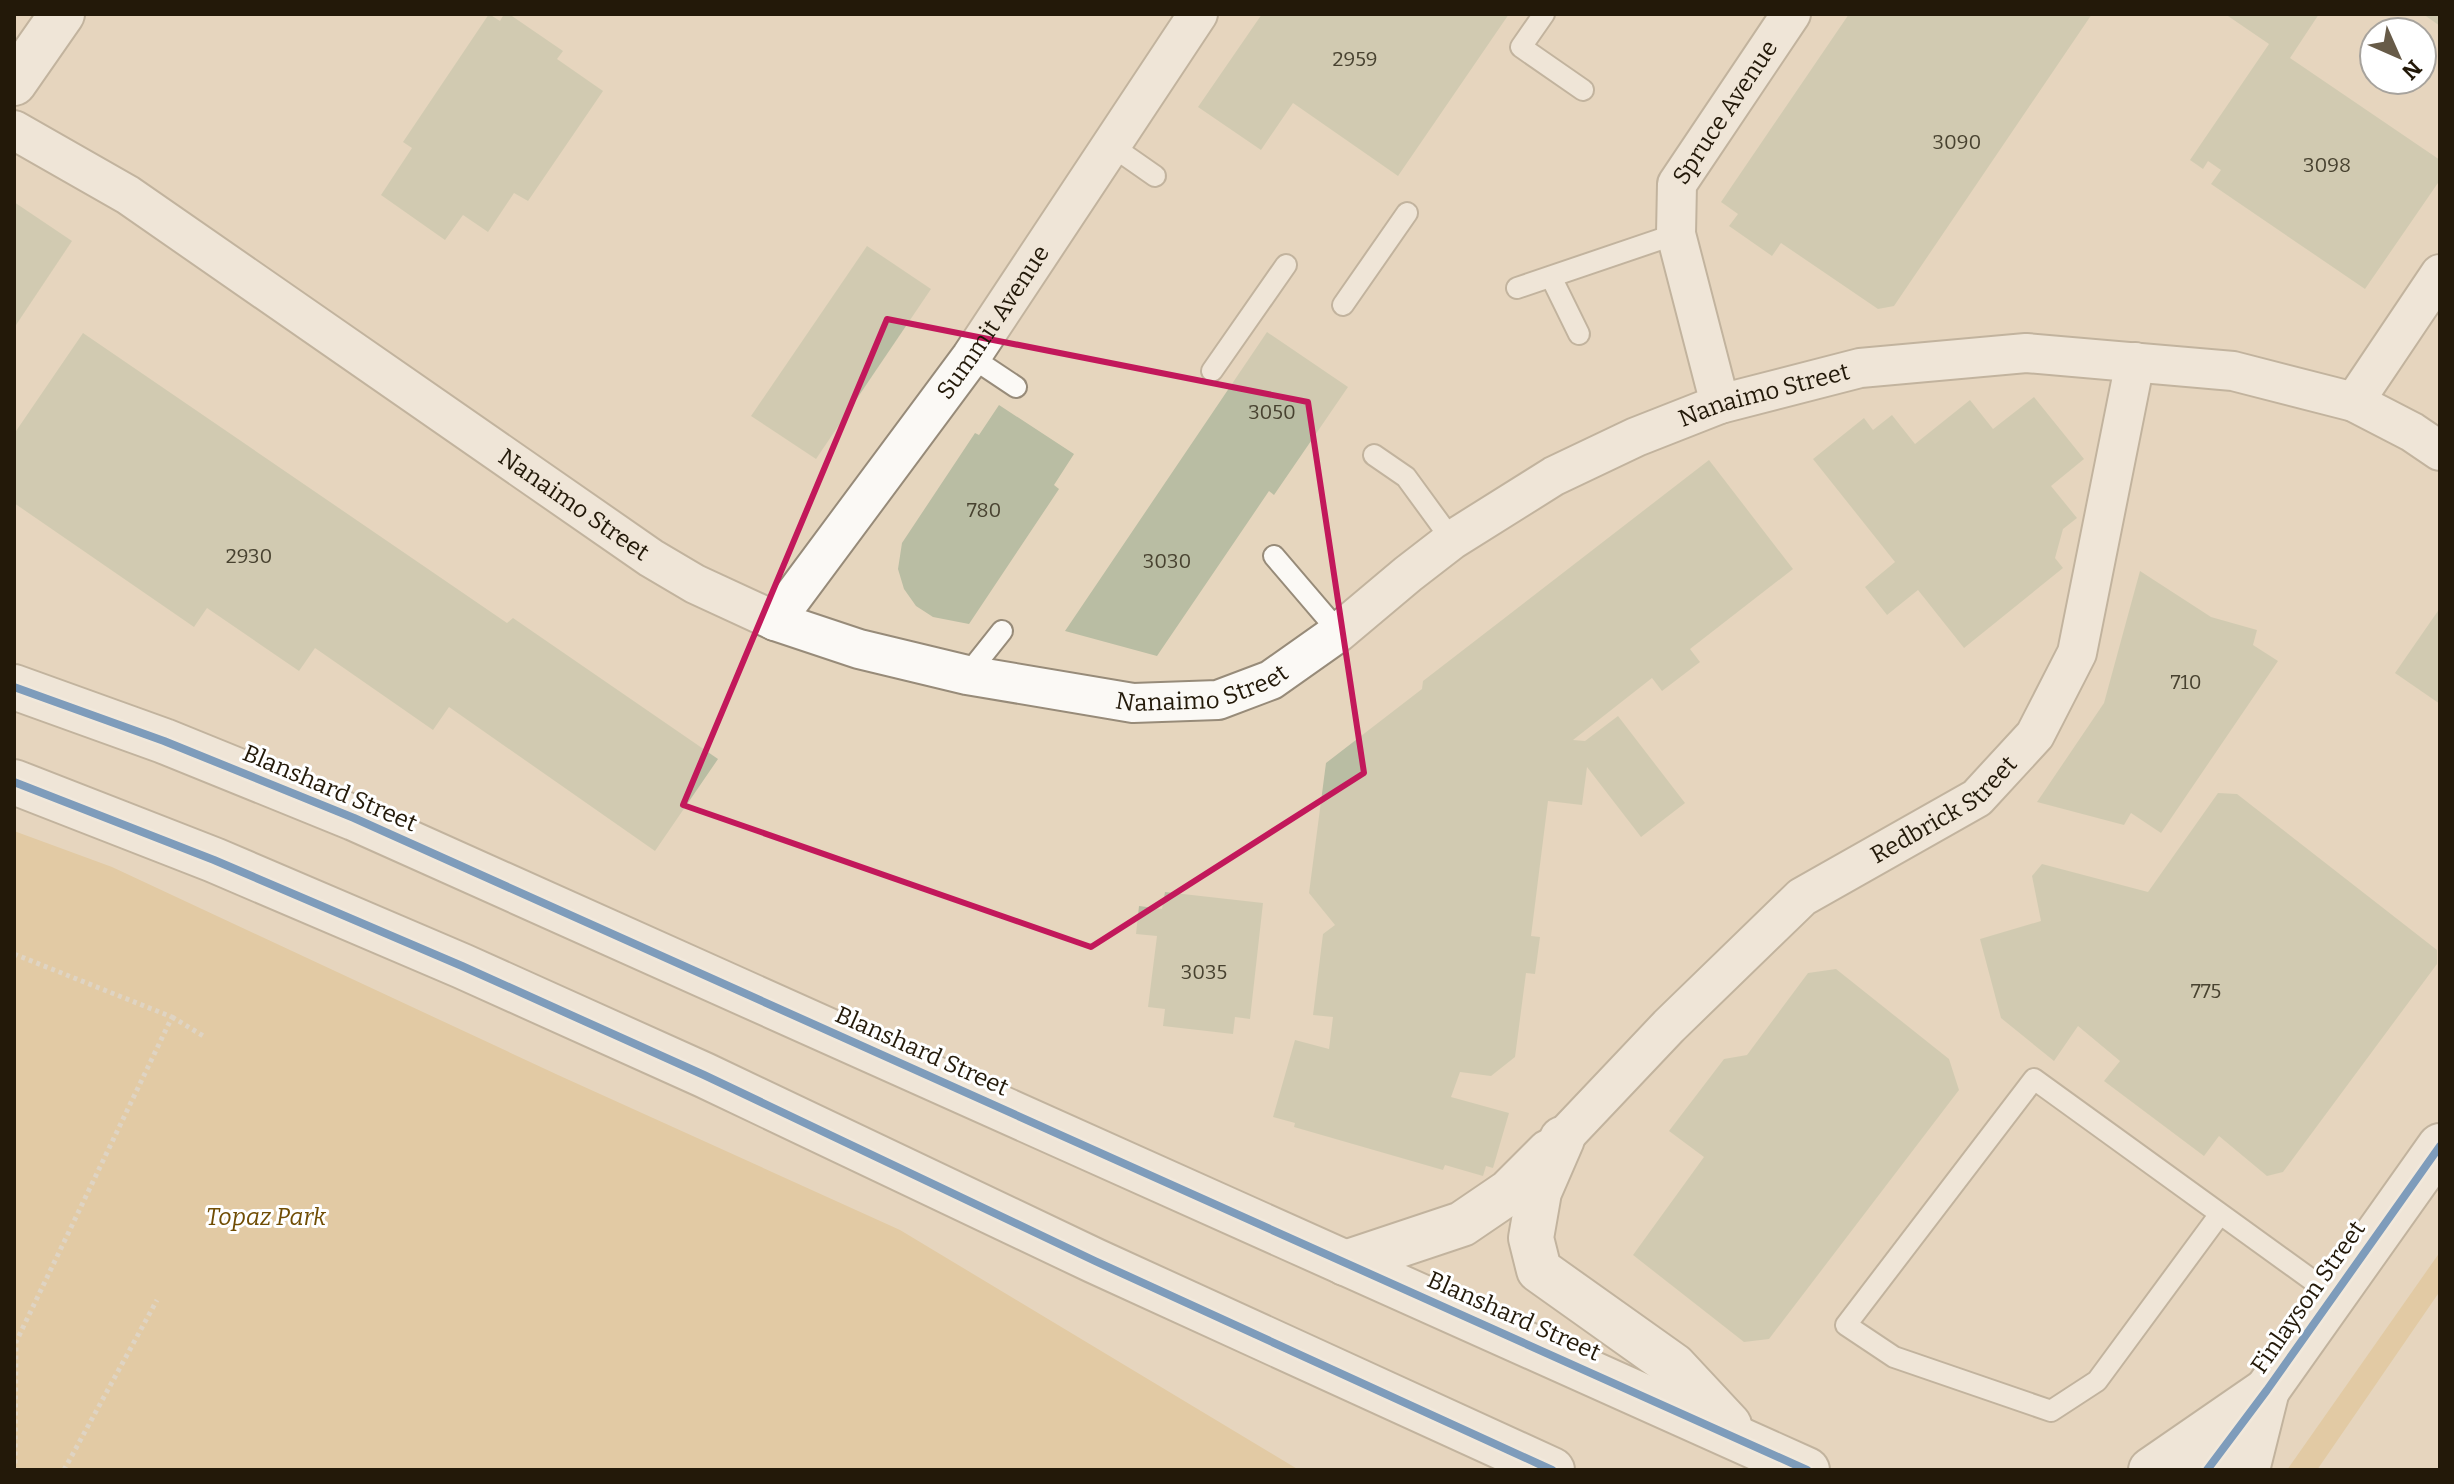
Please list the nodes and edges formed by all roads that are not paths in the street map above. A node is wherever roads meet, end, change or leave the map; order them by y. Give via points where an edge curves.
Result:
1 (62, 14) edge
2 (1198, 14) edge
3 (1544, 14) edge
4 (1791, 14) edge
5 (14, 83) edge
6 (1583, 90) dead end
7 (14, 130) edge
8 (1112, 146) junction
9 (1155, 176) dead end
10 (1407, 213) dead end
11 (1676, 234) junction
12 (1286, 265) dead end
13 (2440, 274) edge
14 (1551, 277) junction
15 (1517, 288) dead end
16 (1343, 305) dead end
17 (1579, 334) dead end
18 (971, 357) junction
19 (2135, 362) junction
20 (1212, 371) dead end
21 (1016, 387) dead end
22 (2354, 402) junction
23 (1720, 404) junction
24 (2440, 451) edge
25 (1374, 455) dead end
26 (1452, 540) junction
27 (1274, 556) dead end
28 (775, 621) junction
29 (1002, 631) dead end
30 (1339, 632) junction
31 (967, 675) junction
32 (14, 687) edge
33 (14, 782) edge
34 (1562, 1139) junction
35 (2440, 1146) edge
36 (2220, 1214) junction
37 (1345, 1263) junction
38 (2334, 1296) junction
39 (2267, 1390) junction
40 (1745, 1441) junction
41 (1552, 1470) edge
42 (1807, 1470) edge
43 (2151, 1470) edge
44 (2207, 1470) edge
45 (2247, 1470) edge

1 - 5 main road
2 - 8 street, Summit Avenue
3 - 6 lane via 1521,47
4 - 11 street, Spruce Avenue via 1677,184
7 - 28 street, Nanaimo Street via 128,195 651,558
8 - 9 lane
8 - 18 street, Summit Avenue
10 - 16 lane
11 - 14 lane
11 - 23 street, Spruce Avenue
12 - 20 lane
13 - 22 street
14 - 15 lane
14 - 17 lane
18 - 21 lane
18 - 28 street, Summit Avenue
19 - 22 street, Nanaimo Street via 2233,371
19 - 23 street, Nanaimo Street via 2026,353 1860,368
19 - 34 street, Redbrick Street via 2077,653 2035,735 1977,798 1802,897
22 - 24 street, Nanaimo Street
23 - 26 street, Nanaimo Street via 1554,476
25 - 26 lane via 1406,477
26 - 30 street, Nanaimo Street
27 - 30 lane
28 - 31 street, Nanaimo Street via 859,649
29 - 31 lane
30 - 31 street, Nanaimo Street via 1271,680 1218,700 1133,703
32 - 37 main road, Blanshard Street via 354,818
33 - 41 main road via 462,966
34 - 37 main road via 1509,1192 1462,1224
34 - 40 main road via 1539,1192 1531,1238 1539,1270 1674,1366
35 - 38 main road, Finlayson Street
36 - 36 lane via 2034,1079 1846,1325 1894,1357 2051,1411 2097,1381
36 - 38 lane
37 - 40 main road, Blanshard Street
38 - 39 main road, Finlayson Street
39 - 43 main road
39 - 44 main road, Finlayson Street
39 - 45 main road
40 - 42 main road, Blanshard Street

